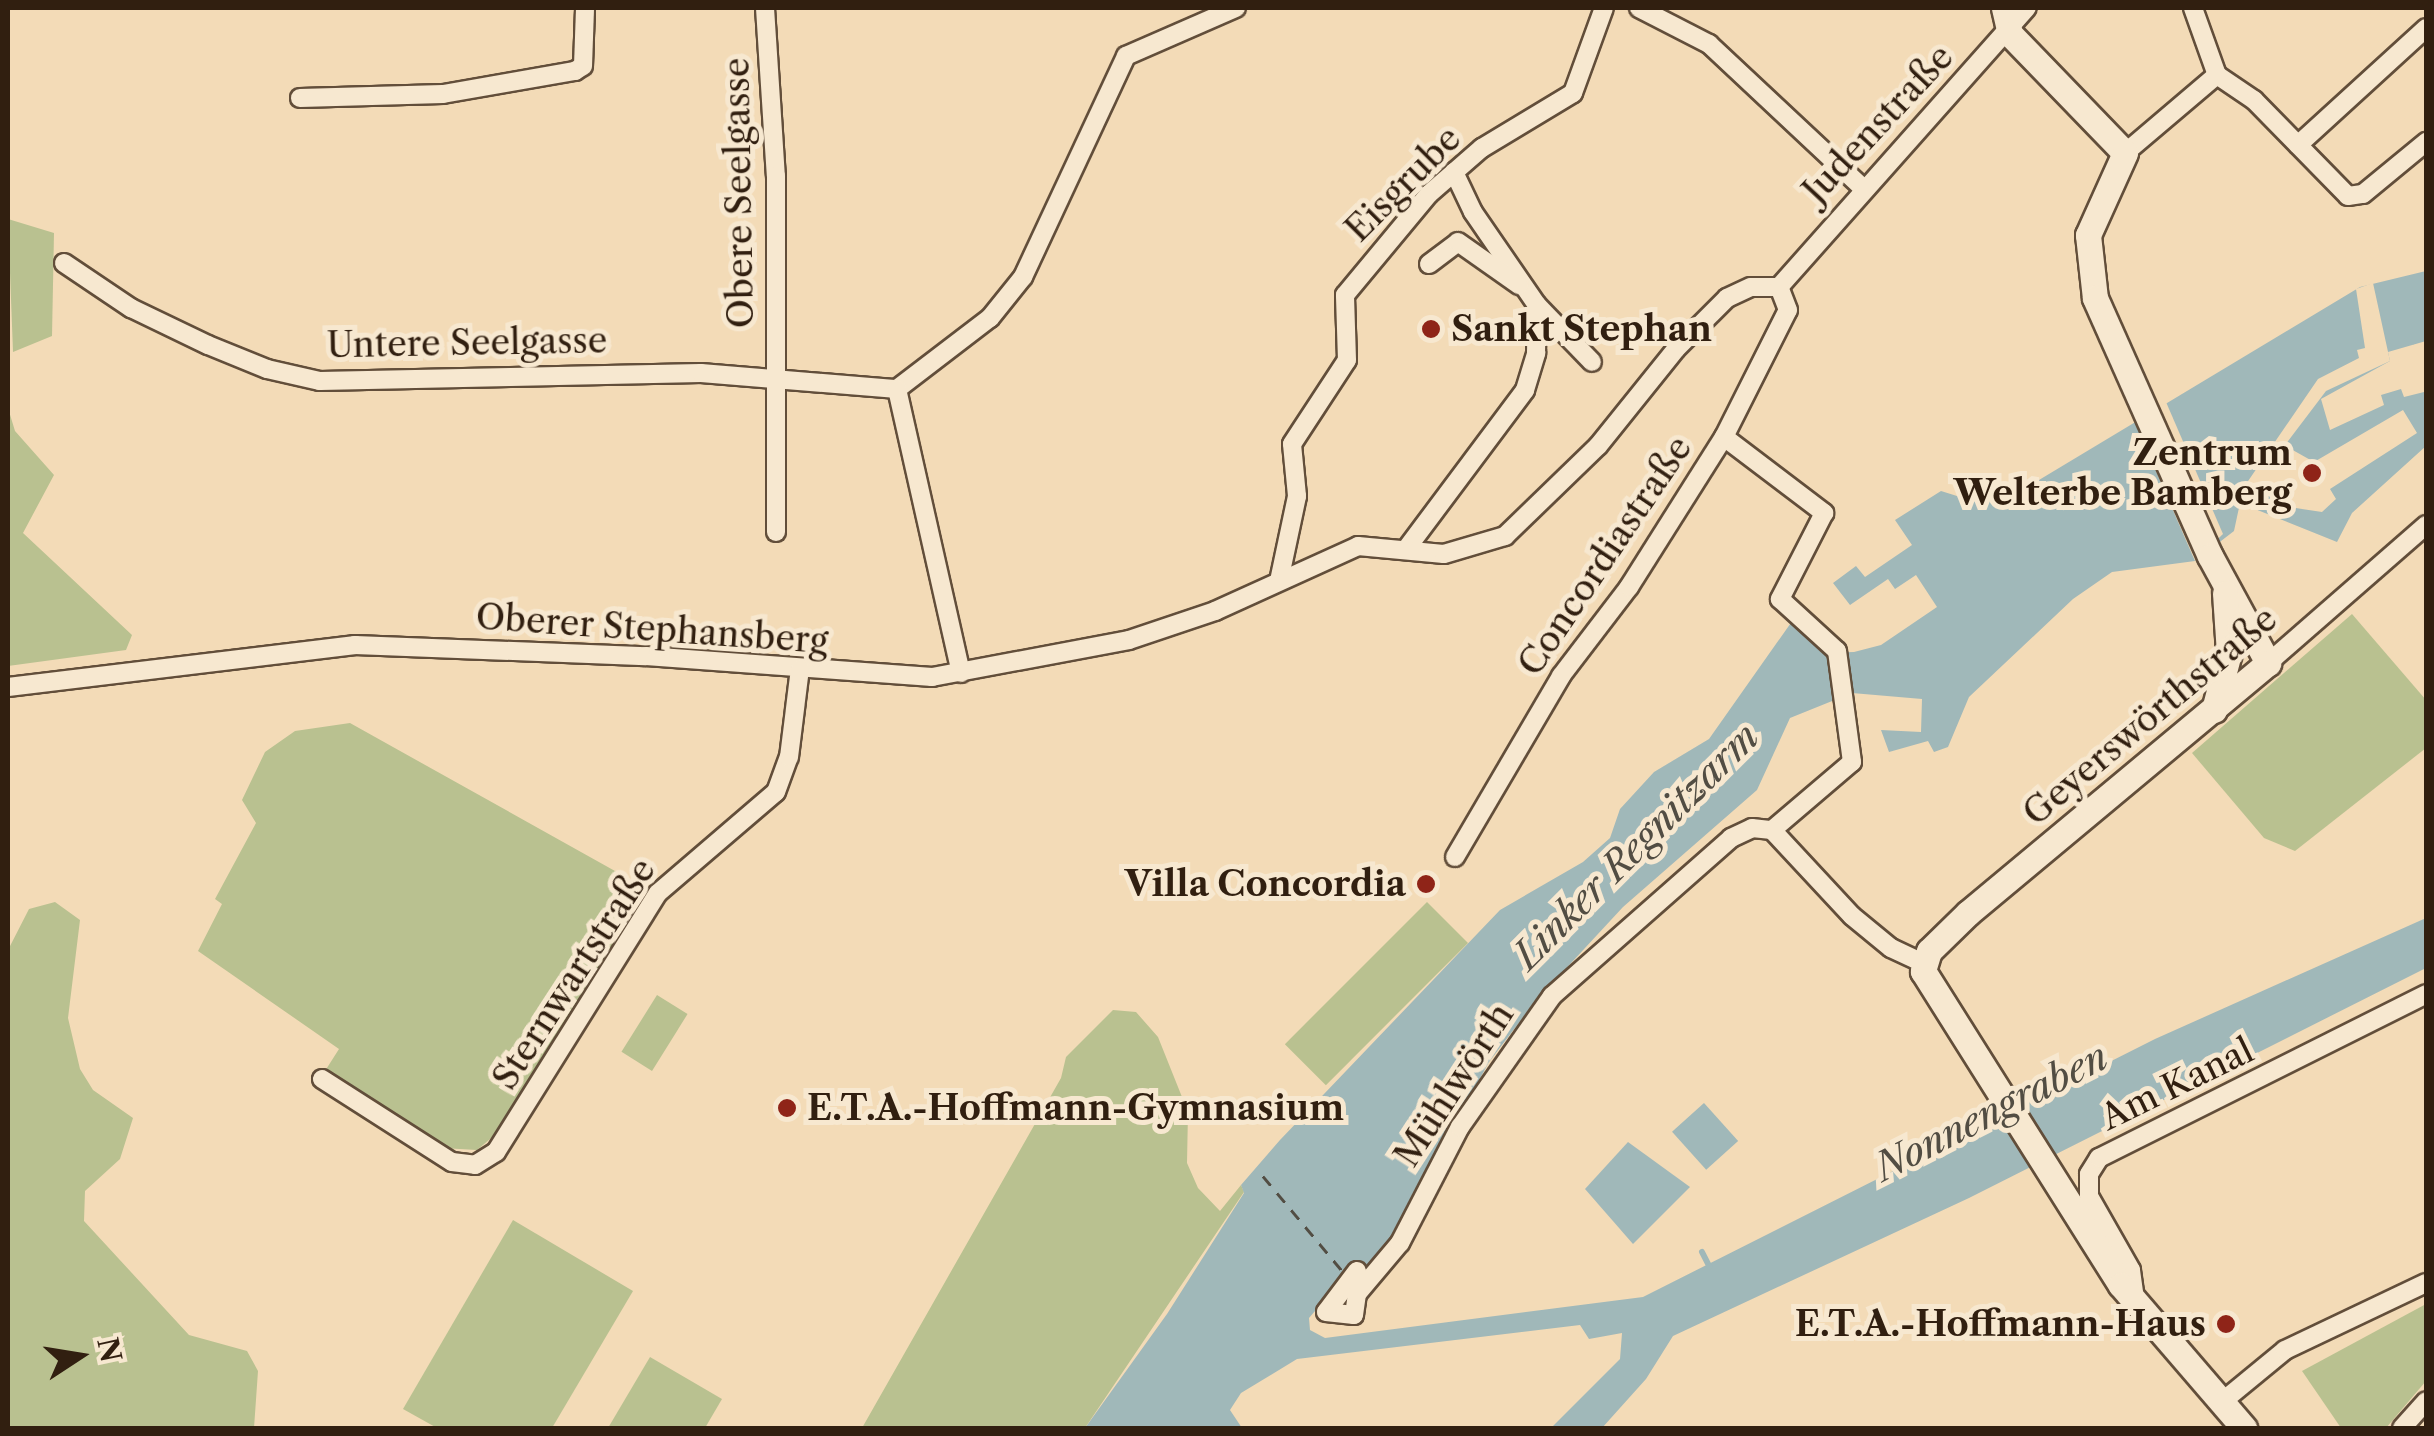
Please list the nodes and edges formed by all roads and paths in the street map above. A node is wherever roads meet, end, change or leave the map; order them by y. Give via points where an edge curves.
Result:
1 (585, 8) edge
2 (764, 8) edge
3 (1236, 8) edge
4 (1604, 8) edge
5 (1638, 8) edge
6 (2004, 8) edge
7 (2027, 8) edge
8 (2193, 8) edge
9 (2426, 28) edge
10 (2010, 34) junction
11 (2217, 75) junction
12 (300, 98) dead end
13 (2426, 142) edge
14 (2298, 145) junction
15 (2125, 153) junction
16 (1454, 172) junction
17 (1862, 187) junction
18 (64, 263) dead end
19 (1429, 264) dead end
20 (1779, 286) junction
21 (1532, 298) junction
22 (1592, 362) dead end
23 (778, 378) junction
24 (897, 389) junction
25 (1724, 436) junction
26 (2426, 525) edge
27 (776, 532) dead end
28 (1407, 548) junction
29 (1279, 580) junction
30 (2222, 581) junction
31 (2268, 663) junction
32 (800, 669) junction
33 (961, 673) junction
34 (8, 687) edge
35 (2214, 710) junction
36 (1772, 830) junction
37 (1455, 857) dead end
38 (1923, 963) junction
39 (2426, 994) edge
40 (322, 1079) dead end
41 (1356, 1271) dead end
42 (2426, 1283) edge
43 (2135, 1304) junction
44 (2426, 1400) edge
45 (2224, 1401) junction
46 (2244, 1428) edge
47 (2402, 1428) edge

1 - 12 street via 583,66 575,70 443,94
2 - 23 street, Obere Seelgasse via 776,176
3 - 24 street via 1126,56 1060,210 1023,277 990,318
4 - 16 street, Eisgrube via 1573,93
5 - 17 street via 1709,44
6 - 10 street
7 - 10 street, Judenstraße
8 - 11 street
9 - 14 street
10 - 15 street
10 - 17 street, Judenstraße
11 - 14 street via 2231,79
11 - 15 street
13 - 14 street via 2363,194 2348,196
15 - 30 street via 2097,203 2088,258 2103,319
16 - 21 street via 1472,212
16 - 29 street, Eisgrube via 1398,224 1346,295 1347,360 1292,444 1297,496
17 - 20 street, Judenstraße
18 - 23 street, Untere Seelgasse via 131,308 222,352 320,381 589,373
19 - 21 street via 1458,242
20 - 25 street, Concordiastraße via 1788,310
20 - 28 street, Oberer Stephansberg via 1751,287 1727,298 1598,446 1505,536 1444,554
21 - 22 street
21 - 28 street via 1536,352 1526,390
23 - 24 street, Untere Seelgasse
23 - 27 street
24 - 33 street
25 - 36 street via 1824,513 1780,599 1837,651 1850,768
25 - 37 street, Concordiastraße via 1630,587 1561,676
26 - 31 street, Geyerswörthstraße
28 - 29 street, Oberer Stephansberg via 1358,546
29 - 33 street, Oberer Stephansberg via 1168,630
30 - 31 street
30 - 35 street via 2229,653
31 - 35 street, Geyerswörthstraße
32 - 33 street, Oberer Stephansberg via 867,677
32 - 34 street, Oberer Stephansberg via 355,644
32 - 40 street, Sternwartstraße via 789,757 776,792 666,882 496,1152 475,1165 452,1162
35 - 38 street, Geyerswörthstraße via 1968,912
36 - 38 street via 1852,916 1891,948
36 - 41 street, Mühlwörth via 1752,828 1669,888 1552,996 1485,1087 1400,1243 1357,1294 1354,1316 1326,1312
38 - 43 street via 1927,982
39 - 43 street, Am Kanal via 2098,1158 2089,1174 2089,1196 2131,1270
42 - 45 street via 2268,1361
43 - 45 street
44 - 47 street
45 - 46 street

